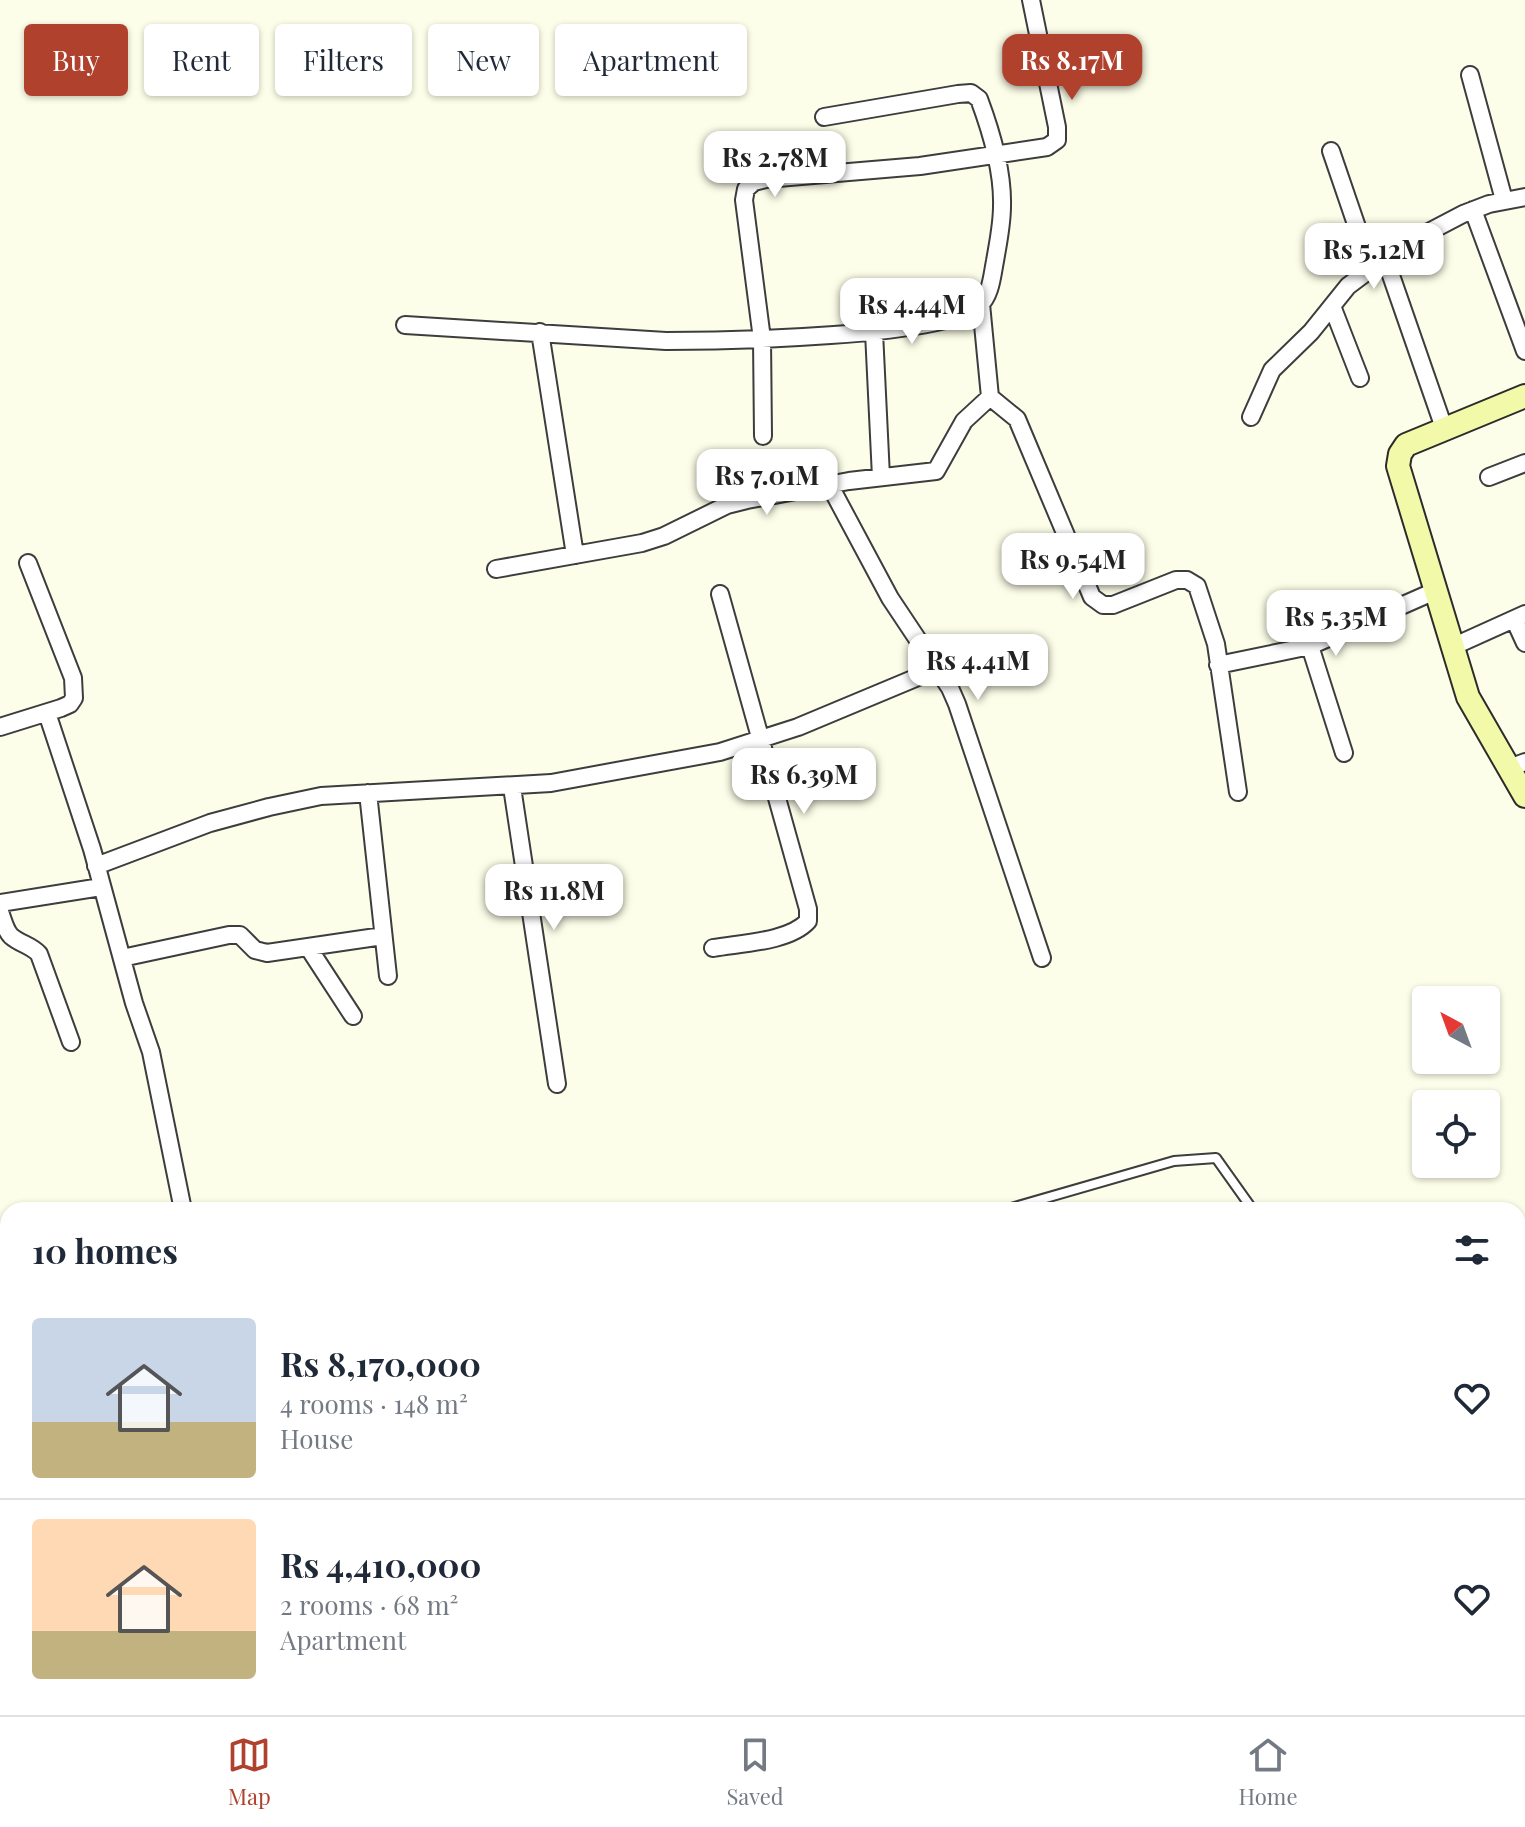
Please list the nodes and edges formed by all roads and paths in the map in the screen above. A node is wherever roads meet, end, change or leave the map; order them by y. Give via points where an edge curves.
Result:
1 (1031, 0) edge
2 (1470, 75) dead end
3 (824, 117) dead end
4 (1331, 151) dead end
5 (994, 155) junction
6 (1525, 197) edge
7 (1504, 200) junction
8 (1473, 210) junction
9 (1378, 263) junction
10 (981, 304) junction
11 (1332, 306) junction
12 (405, 325) dead end
13 (540, 332) junction
14 (874, 332) junction
15 (762, 339) junction
16 (1525, 351) edge
17 (1360, 378) dead end
18 (1525, 396) edge
19 (990, 397) junction
20 (1251, 417) dead end
21 (1444, 428) junction
22 (763, 436) dead end
23 (1525, 463) edge
24 (881, 477) junction
25 (1489, 477) dead end
26 (829, 484) junction
27 (575, 555) junction
28 (28, 563) dead end
29 (496, 569) dead end
30 (1435, 591) junction
31 (720, 594) dead end
32 (1519, 616) edge
33 (1525, 643) edge
34 (1310, 646) junction
35 (1452, 647) junction
36 (1218, 665) junction
37 (937, 669) junction
38 (47, 713) junction
39 (0, 727) edge
40 (763, 740) junction
41 (1344, 753) dead end
42 (1517, 765) edge
43 (512, 787) junction
44 (1238, 792) dead end
45 (368, 793) junction
46 (1525, 796) edge
47 (96, 866) junction
48 (101, 887) junction
49 (0, 903) edge
50 (0, 912) edge
51 (383, 936) junction
52 (308, 947) junction
53 (713, 948) dead end
54 (122, 958) junction
55 (1042, 958) dead end
56 (388, 976) dead end
57 (353, 1016) dead end
58 (71, 1042) dead end
59 (557, 1084) dead end
60 (181, 1202) edge
61 (1032, 1202) edge
62 (1247, 1202) edge

1 - 5 street via 1057,140 1047,147
2 - 7 street
3 - 5 street via 971,93 984,112
4 - 9 street
5 - 10 street via 1002,206 990,286
5 - 15 street via 754,182 744,200
6 - 7 street
7 - 8 street
8 - 9 street
8 - 16 street
9 - 11 street
9 - 21 street
10 - 14 street via 957,318
10 - 19 street
11 - 17 street
11 - 20 street via 1272,370
12 - 13 street
13 - 15 street via 666,341
13 - 27 street
14 - 15 street
14 - 24 street
15 - 22 street
18 - 21 street
19 - 24 street via 964,421 936,471
19 - 36 street via 1017,419 1092,597 1113,605 1187,580 1202,598
21 - 30 street via 1406,445 1398,466
23 - 25 street
24 - 26 street
26 - 27 street via 727,505 664,536
26 - 37 street via 890,598
27 - 29 street
28 - 38 street via 76,690 70,704
30 - 34 street
30 - 35 street
31 - 40 street
32 - 33 street
32 - 35 street
34 - 36 street
34 - 41 street
35 - 42 street via 1468,697
36 - 44 street
37 - 40 street
37 - 55 street via 957,704
38 - 39 street
38 - 47 street
40 - 43 street via 595,776
40 - 53 street via 808,921 788,935
42 - 46 street
43 - 45 street
43 - 59 street
45 - 47 street via 269,807 183,832
45 - 51 street
47 - 48 street
48 - 49 street
48 - 54 street
50 - 58 street via 8,933 39,954
51 - 52 street
51 - 56 street
52 - 54 street via 261,952 240,935 229,935
52 - 57 street
54 - 60 street via 151,1052
61 - 62 lane via 1174,1161 1216,1158

